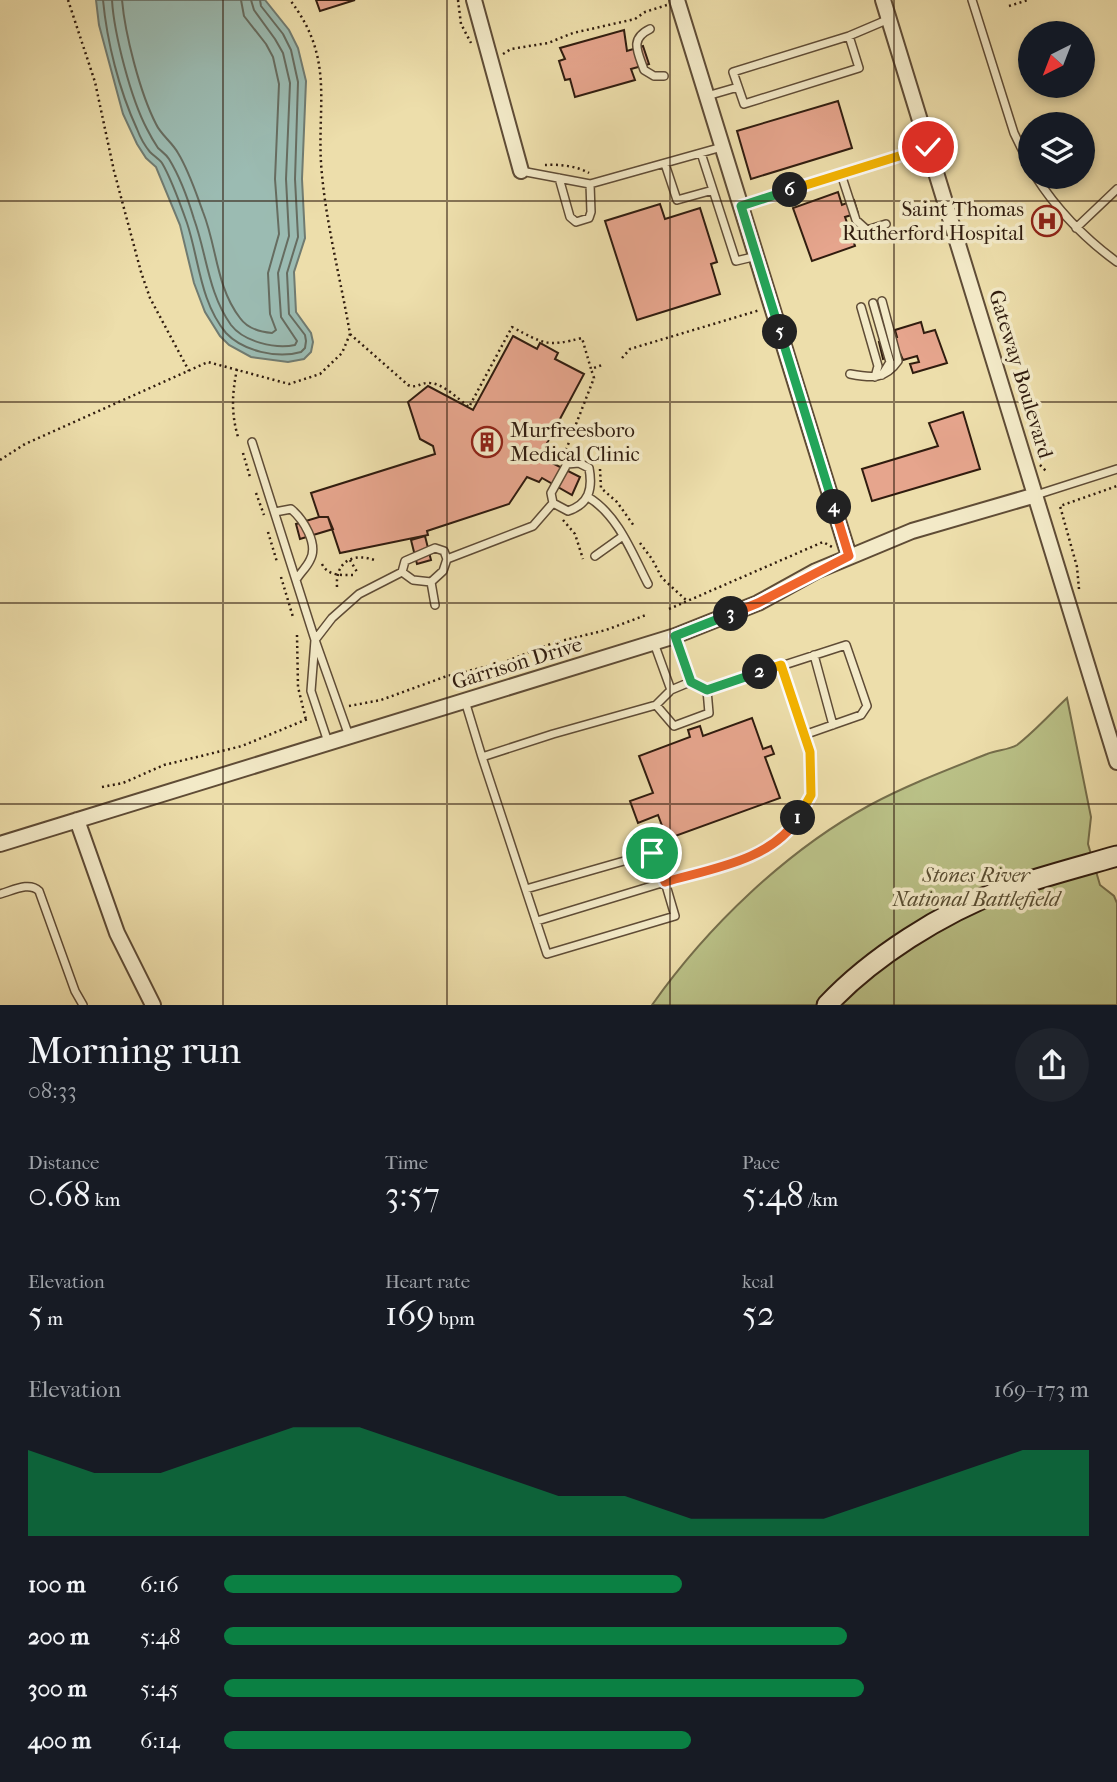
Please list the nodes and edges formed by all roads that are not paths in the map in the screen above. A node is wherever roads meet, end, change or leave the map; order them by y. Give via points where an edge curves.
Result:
1 (474, 0) edge
2 (883, 0) edge
3 (972, 0) edge
4 (673, 2) edge
5 (889, 19) junction
6 (650, 29) dead end
7 (849, 36) junction
8 (664, 76) dead end
9 (738, 87) junction
10 (707, 96) junction
11 (1018, 139) edge
12 (723, 147) junction
13 (928, 147) junction
14 (701, 153) junction
15 (664, 164) junction
16 (521, 171) joint
17 (841, 174) junction
18 (559, 178) junction
19 (591, 181) junction
20 (1044, 189) edge
21 (713, 190) junction
22 (1117, 190) edge
23 (741, 206) junction
24 (886, 224) dead end
25 (1076, 228) junction
26 (757, 256) junction
27 (1117, 262) edge
28 (882, 300) dead end
29 (873, 303) dead end
30 (861, 307) dead end
31 (850, 374) dead end
32 (878, 376) junction
33 (252, 442) dead end
34 (1117, 469) edge
35 (1036, 495) junction
36 (589, 497) junction
37 (553, 503) junction
38 (275, 512) junction
39 (623, 536) junction
40 (594, 556) dead end
41 (849, 556) junction
42 (447, 559) junction
43 (402, 572) junction
44 (296, 580) junction
45 (431, 582) junction
46 (648, 583) dead end
47 (435, 605) dead end
48 (675, 636) junction
49 (315, 640) junction
50 (654, 642) junction
51 (814, 655) junction
52 (781, 665) junction
53 (691, 682) junction
54 (671, 690) junction
55 (707, 690) junction
56 (465, 701) junction
57 (656, 705) junction
58 (834, 725) junction
59 (804, 735) junction
60 (349, 736) junction
61 (328, 743) junction
62 (482, 757) junction
63 (1117, 762) edge
64 (77, 820) junction
65 (0, 844) edge
66 (1117, 856) edge
67 (665, 882) junction
68 (526, 889) junction
69 (0, 894) edge
70 (537, 921) junction
71 (83, 1005) edge
72 (153, 1005) edge
73 (827, 1005) edge

1 - 16 street
2 - 5 street, Gateway Boulevard
3 - 11 lane
4 - 10 street
5 - 7 lane
5 - 13 street, Gateway Boulevard
6 - 8 lane via 640,33 636,44 644,70
7 - 9 lane via 733,72
7 - 9 lane via 859,68 744,104
9 - 10 lane
10 - 12 street
12 - 14 lane
12 - 23 street
13 - 17 lane
13 - 35 street, Gateway Boulevard
14 - 15 lane
14 - 21 lane
15 - 19 lane
15 - 21 lane via 677,200
16 - 18 lane
17 - 23 lane
17 - 24 lane via 860,226 867,230
18 - 19 lane
18 - 19 lane via 570,217 576,222 589,218
20 - 25 lane
21 - 26 lane via 736,261
22 - 25 lane
23 - 26 street
25 - 27 lane
26 - 41 street
28 - 32 lane via 898,361 891,372
29 - 32 lane via 890,362
30 - 32 lane
31 - 32 lane
33 - 38 lane
34 - 35 lane
35 - 41 street, Garrison Drive via 912,531
35 - 63 street, Gateway Boulevard
36 - 37 lane via 569,511
36 - 37 lane via 589,468 567,464 551,493
36 - 39 lane
37 - 42 lane via 533,526
38 - 44 lane
38 - 44 lane via 291,509 302,518 312,547 312,558
39 - 40 lane
39 - 46 lane
41 - 48 street, Garrison Drive via 758,603
42 - 43 lane via 444,551 435,548 405,561
42 - 45 lane via 443,571
43 - 45 lane via 412,580
43 - 49 lane via 359,594
44 - 49 lane
45 - 47 lane
48 - 50 street, Garrison Drive
48 - 53 lane
49 - 60 lane
49 - 61 lane via 311,691
50 - 54 lane
50 - 56 street, Garrison Drive
51 - 52 lane
51 - 58 lane
51 - 58 lane via 846,645 867,706 861,715
52 - 55 lane
52 - 59 lane
53 - 54 lane
53 - 55 lane
54 - 57 lane
55 - 57 lane via 709,713 674,726
56 - 60 street, Garrison Drive
56 - 62 lane
57 - 62 lane
58 - 59 lane
59 - 67 lane via 810,752 811,795 795,823 773,845 748,857
60 - 61 street, Garrison Drive
61 - 64 street, Garrison Drive
62 - 68 lane
64 - 65 street, Garrison Drive
64 - 72 street via 117,933
66 - 73 main road via 1002,891 942,920 879,959
67 - 68 lane via 652,853
67 - 70 lane
67 - 70 lane via 675,916 547,954
68 - 70 lane
69 - 71 lane via 29,886 39,891

